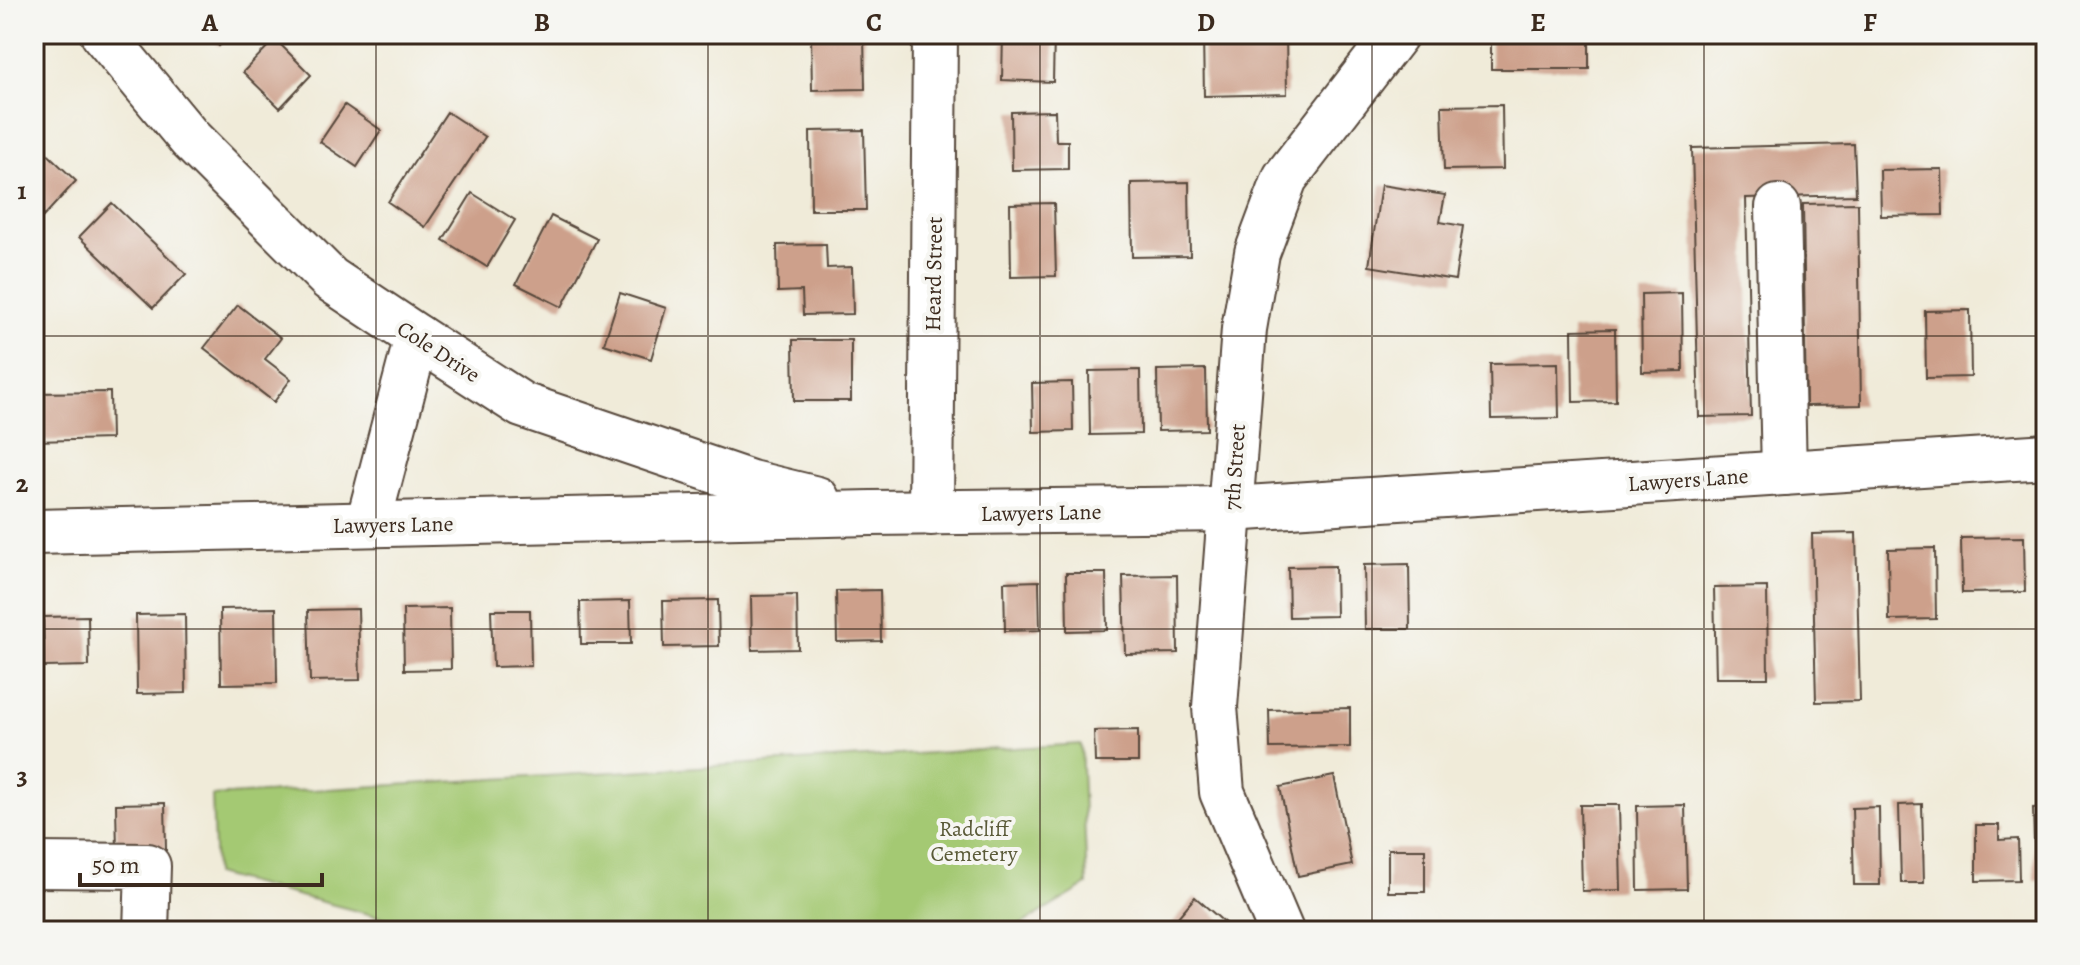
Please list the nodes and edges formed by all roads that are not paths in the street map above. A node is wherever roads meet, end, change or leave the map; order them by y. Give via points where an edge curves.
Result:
1 (103, 34) edge
2 (935, 34) edge
3 (1396, 34) edge
4 (1778, 207) dead end
5 (417, 337) junction
6 (2046, 456) edge
7 (1784, 473) junction
8 (1231, 509) junction
9 (871, 513) junction
10 (931, 513) junction
11 (368, 524) junction
12 (34, 532) edge
13 (34, 865) edge
14 (146, 931) edge
15 (1281, 931) edge

1 - 5 street, Cole Drive via 190,139 330,279
2 - 10 street, Heard Street
3 - 8 street, 7th Street via 1285,178 1257,253 1244,329
4 - 7 street
5 - 9 street, Cole Drive via 522,405 751,483
5 - 11 street
6 - 7 street, Lawyers Lane
7 - 8 street, Lawyers Lane
8 - 10 street, Lawyers Lane
8 - 15 street, 7th Street via 1215,707 1222,792
9 - 10 street, Lawyers Lane
9 - 11 street, Lawyers Lane
11 - 12 street, Lawyers Lane
13 - 14 street via 148,866

